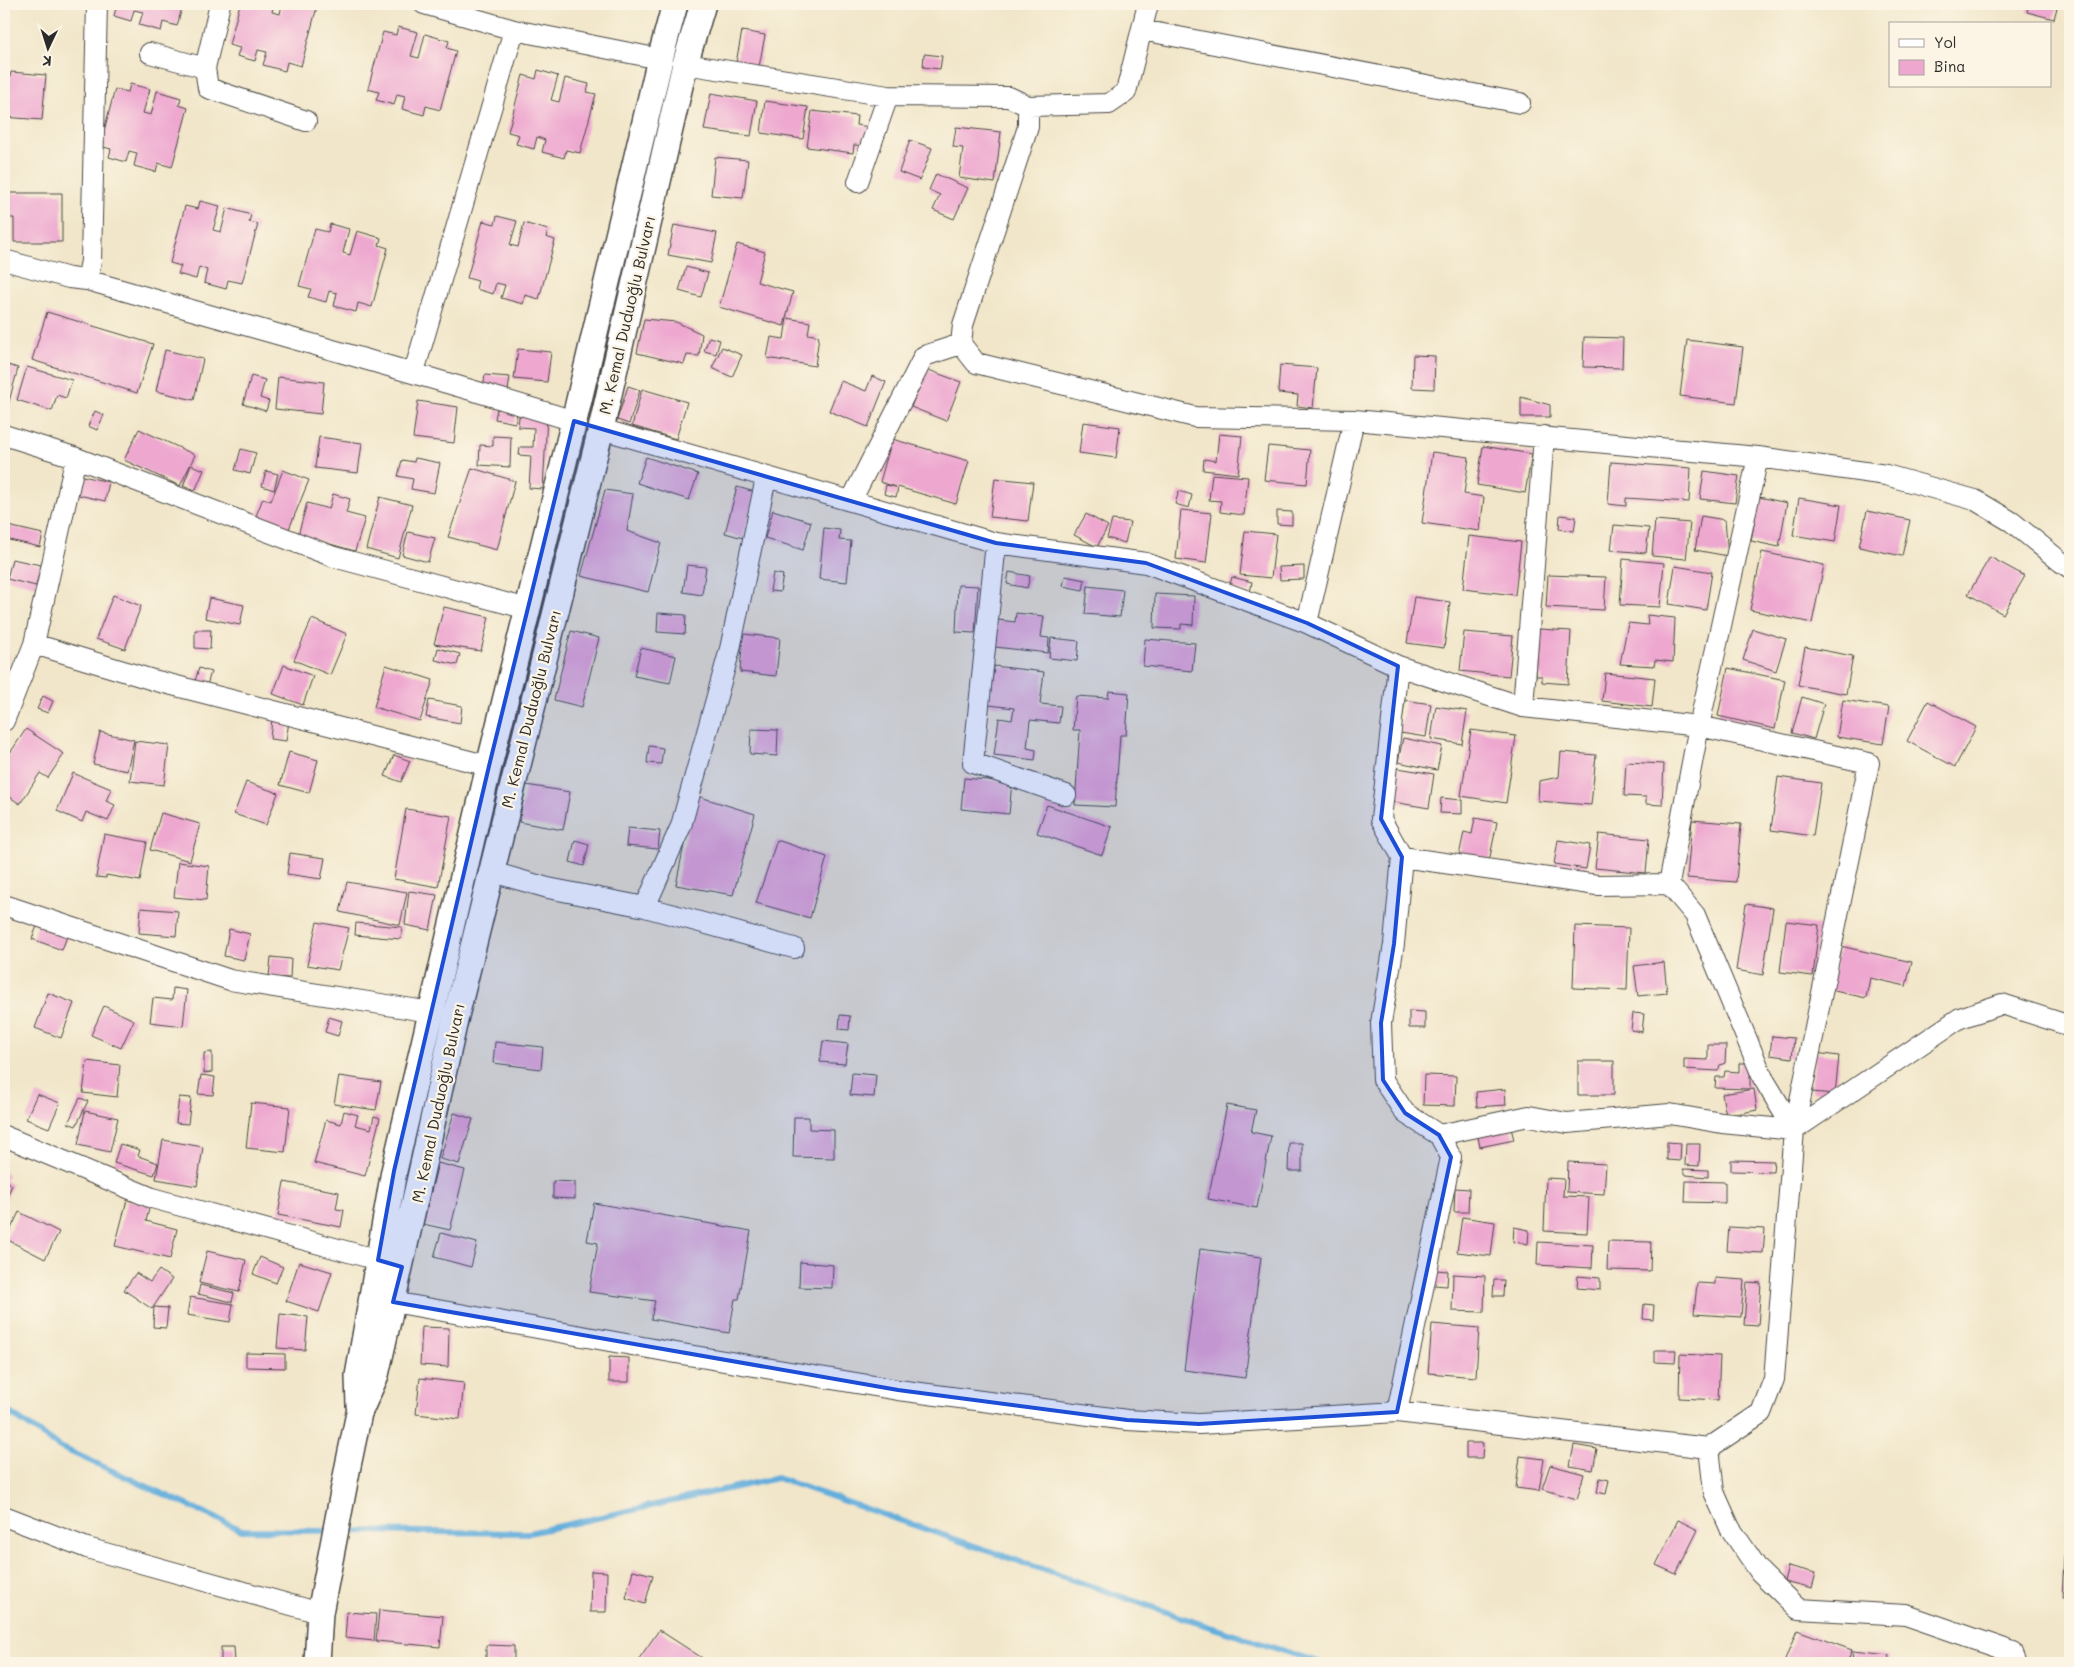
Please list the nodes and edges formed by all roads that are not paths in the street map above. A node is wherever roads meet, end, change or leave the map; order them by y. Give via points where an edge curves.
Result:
1 (97, 4) edge
2 (220, 4) edge
3 (424, 4) edge
4 (675, 4) edge
5 (703, 4) edge
6 (1148, 4) edge
7 (514, 30) junction
8 (1142, 30) junction
9 (150, 53) dead end
10 (660, 59) junction
11 (685, 64) junction
12 (205, 68) junction
13 (888, 96) junction
14 (1520, 103) dead end
15 (1028, 106) junction
16 (306, 121) dead end
17 (858, 182) dead end
18 (4, 260) edge
19 (87, 280) junction
20 (961, 344) junction
21 (414, 372) junction
22 (1354, 420) junction
23 (574, 421) junction
24 (601, 429) junction
25 (4, 435) edge
26 (1544, 436) junction
27 (74, 457) junction
28 (1758, 457) junction
29 (766, 478) junction
30 (852, 501) junction
31 (996, 544) junction
32 (2070, 568) edge
33 (528, 609) junction
34 (1307, 623) junction
35 (34, 644) junction
36 (1398, 666) junction
37 (1523, 707) junction
38 (4, 722) edge
39 (1699, 726) junction
40 (489, 766) junction
41 (1066, 795) dead end
42 (1402, 858) junction
43 (492, 872) junction
44 (1669, 884) junction
45 (4, 905) edge
46 (644, 908) junction
47 (794, 948) dead end
48 (431, 1012) junction
49 (2070, 1026) edge
50 (1794, 1130) junction
51 (1439, 1135) junction
52 (4, 1136) edge
53 (390, 1264) junction
54 (382, 1300) junction
55 (1397, 1412) junction
56 (1709, 1448) junction
57 (4, 1516) edge
58 (320, 1613) junction
59 (317, 1663) edge
60 (2016, 1663) edge

1 - 19 street via 91,261
2 - 12 street
3 - 7 street
4 - 10 street, M. Kemal Duduoğlu Bulvarı
5 - 11 street, M. Kemal Duduoğlu Bulvarı
6 - 8 street
7 - 10 street
7 - 21 street
8 - 14 street
8 - 15 street via 1126,92 1109,104
9 - 12 street
10 - 11 street
10 - 23 street, M. Kemal Duduoğlu Bulvarı
11 - 13 street
11 - 24 street, M. Kemal Duduoğlu Bulvarı
12 - 16 street via 208,88
13 - 15 street via 1009,96
13 - 17 street
15 - 20 street via 1028,128 963,325
18 - 19 street
19 - 21 street
20 - 22 street via 976,363 1195,417
20 - 30 street via 924,356
21 - 23 street
22 - 26 street
22 - 34 street
23 - 24 street
23 - 33 street, M. Kemal Duduoğlu Bulvarı
24 - 29 street
24 - 43 street, M. Kemal Duduoğlu Bulvarı
25 - 27 street
26 - 28 street
26 - 37 street
27 - 33 street via 334,557
27 - 35 street
28 - 32 street via 1886,474 1975,500 2012,522
28 - 39 street
29 - 30 street
29 - 46 street via 730,650 681,826
30 - 31 street
31 - 34 street via 1146,563
31 - 41 street via 974,762
33 - 40 street, M. Kemal Duduoğlu Bulvarı
34 - 36 street
35 - 38 street
35 - 40 street via 154,680
36 - 37 street
36 - 42 street via 1381,819
37 - 39 street
39 - 44 street
39 - 50 street via 1869,763
40 - 48 street, M. Kemal Duduoğlu Bulvarı
42 - 44 street via 1597,885
42 - 51 street via 1394,944 1381,1023 1383,1080 1405,1114
43 - 46 street via 548,888
43 - 53 street, M. Kemal Duduoğlu Bulvarı
44 - 50 street via 1694,915 1762,1078
45 - 48 street via 230,980
46 - 47 street
48 - 53 street, M. Kemal Duduoğlu Bulvarı via 394,1171
49 - 50 street via 2002,1004 1960,1018
50 - 51 street via 1670,1114 1567,1123 1529,1116
50 - 56 street via 1774,1379 1761,1413
51 - 55 street via 1451,1157
52 - 53 street via 152,1198
53 - 54 street, M. Kemal Duduoğlu Bulvarı
54 - 55 street via 898,1390 1127,1420 1199,1424
54 - 58 street, M. Kemal Duduoğlu Bulvarı via 358,1376 359,1413
55 - 56 street
56 - 60 street via 1714,1492 1730,1528 1760,1572 1798,1609 1906,1615 2013,1652
57 - 58 street via 87,1548
58 - 59 street, M. Kemal Duduoğlu Bulvarı

